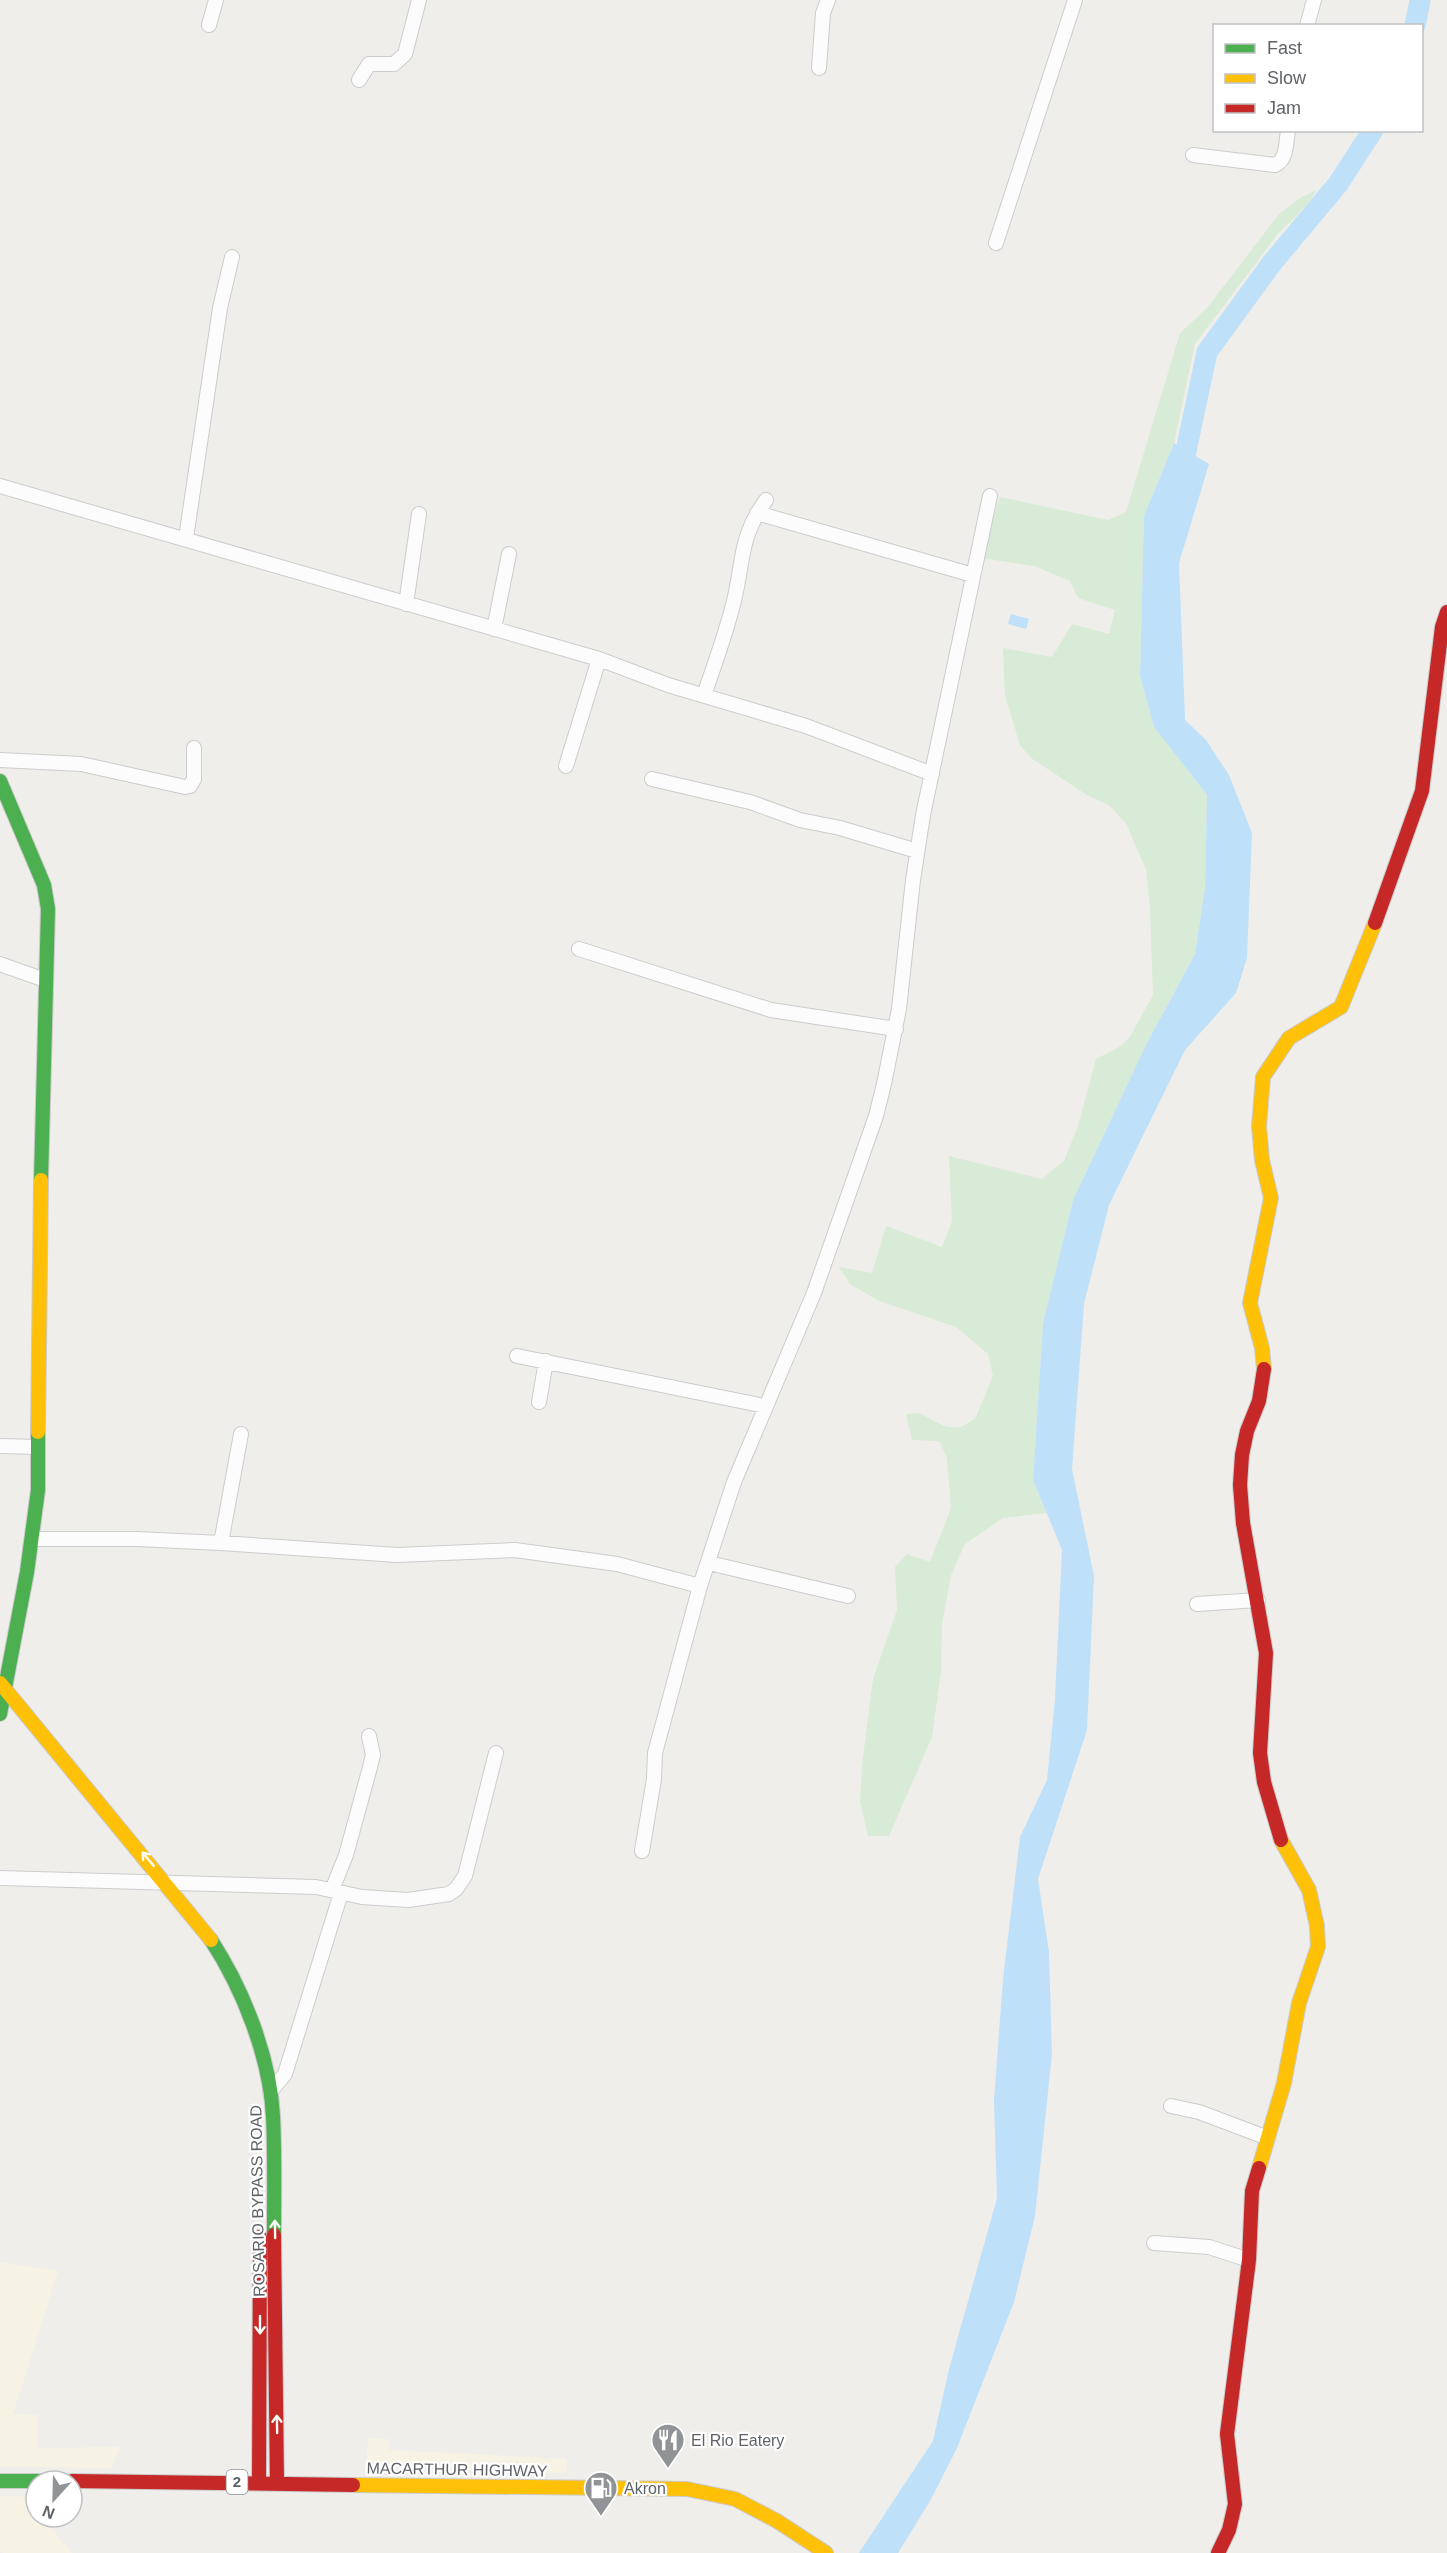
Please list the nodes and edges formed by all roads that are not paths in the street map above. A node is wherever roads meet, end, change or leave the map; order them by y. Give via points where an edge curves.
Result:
1 (216, 0) edge
2 (419, 0) edge
3 (828, 0) edge
4 (1075, 0) edge
5 (1314, 0) edge
6 (1308, 24) edge
7 (209, 25) dead end
8 (819, 68) dead end
9 (359, 80) dead end
10 (1287, 132) edge
11 (1193, 155) dead end
12 (996, 243) dead end
13 (232, 257) dead end
14 (0, 486) edge
15 (990, 496) dead end
16 (766, 500) dead end
17 (757, 513) junction
18 (419, 514) dead end
19 (186, 538) junction
20 (509, 554) dead end
21 (974, 575) junction
22 (406, 604) junction
23 (1447, 612) edge
24 (494, 629) junction
25 (599, 659) junction
26 (704, 695) junction
27 (194, 748) dead end
28 (0, 760) edge
29 (566, 766) dead end
30 (932, 774) junction
31 (652, 779) dead end
32 (0, 781) edge
33 (917, 851) junction
34 (579, 949) dead end
35 (0, 964) edge
36 (45, 980) junction
37 (896, 1029) junction
38 (518, 1356) dead end
39 (546, 1361) junction
40 (539, 1402) dead end
41 (765, 1406) junction
42 (241, 1434) dead end
43 (0, 1446) edge
44 (38, 1447) junction
45 (32, 1539) junction
46 (221, 1543) junction
47 (709, 1563) junction
48 (700, 1586) junction
49 (848, 1596) dead end
50 (1258, 1600) junction
51 (1197, 1604) dead end
52 (1, 1698) edge
53 (369, 1736) dead end
54 (496, 1753) dead end
55 (642, 1851) dead end
56 (0, 1878) edge
57 (152, 1883) junction
58 (168, 1883) junction
59 (337, 1892) junction
60 (270, 2092) junction
61 (1171, 2106) dead end
62 (1268, 2138) junction
63 (1154, 2243) dead end
64 (1250, 2260) junction
65 (0, 2481) edge
66 (24, 2481) edge
67 (84, 2481) edge
68 (259, 2482) junction
69 (277, 2483) junction
70 (821, 2550) edge
71 (1218, 2553) edge

1 - 7 street
2 - 9 street via 405,54 394,64 369,64
3 - 8 street via 823,13
4 - 12 street
5 - 6 street
10 - 11 street via 1285,153 1279,164
13 - 19 street via 220,308
14 - 19 street
15 - 21 street
16 - 17 street
17 - 21 street
17 - 26 street via 747,533 722,647
18 - 22 street
19 - 22 street
20 - 24 street
21 - 30 street
22 - 24 street
23 - 50 main road via 1422,791 1345,999 1341,1007 1289,1038 1263,1077 1259,1125 1270,1209 1250,1304 1262,1348 1263,1369 1259,1401 1242,1455 1240,1485
24 - 25 street
25 - 26 street
25 - 29 street
26 - 30 street via 806,726
27 - 28 street via 194,779 185,787 81,764
30 - 33 street
31 - 33 street via 750,802 800,820
32 - 36 main road via 44,885 48,909
33 - 37 street
34 - 37 street via 771,1010
35 - 36 street
36 - 44 main road
37 - 41 street via 876,1116 845,1209 800,1330
38 - 39 street
39 - 40 street
39 - 41 street
41 - 47 street via 734,1482
42 - 46 street
43 - 44 street
44 - 45 main road
45 - 46 street
45 - 52 main road
46 - 48 street via 397,1555 515,1550 617,1564
47 - 48 street
47 - 49 street
48 - 55 street via 655,1753
50 - 51 street
50 - 62 main road via 1266,1653 1260,1753 1263,1776 1280,1839 1309,1890 1318,1937
52 - 57 main road, ROSARIO BYPASS ROAD
58 -> 52 main road, ROSARIO BYPASS ROAD
53 - 59 street via 369,1771
54 - 59 street via 465,1876 456,1889 438,1898 408,1900 362,1898
56 - 57 street
57 - 58 street
57 -> 68 main road, ROSARIO BYPASS ROAD via 194,1934 231,1995 256,2074 261,2113
58 - 59 street via 309,1886
58 - 60 main road, ROSARIO BYPASS ROAD via 222,1955 239,1988 255,2028
59 - 60 street via 285,2074
69 -> 60 main road, ROSARIO BYPASS ROAD
61 - 62 street via 1199,2112
62 - 64 main road via 1252,2191
63 - 64 street via 1209,2247
64 - 71 main road via 1227,2434 1235,2504
65 - 66 main road
67 - 68 main road, MACARTHUR HIGHWAY / 2
68 - 69 main road, MACARTHUR HIGHWAY / 2
69 - 70 main road, MACARTHUR HIGHWAY / 2 via 687,2489 735,2499

